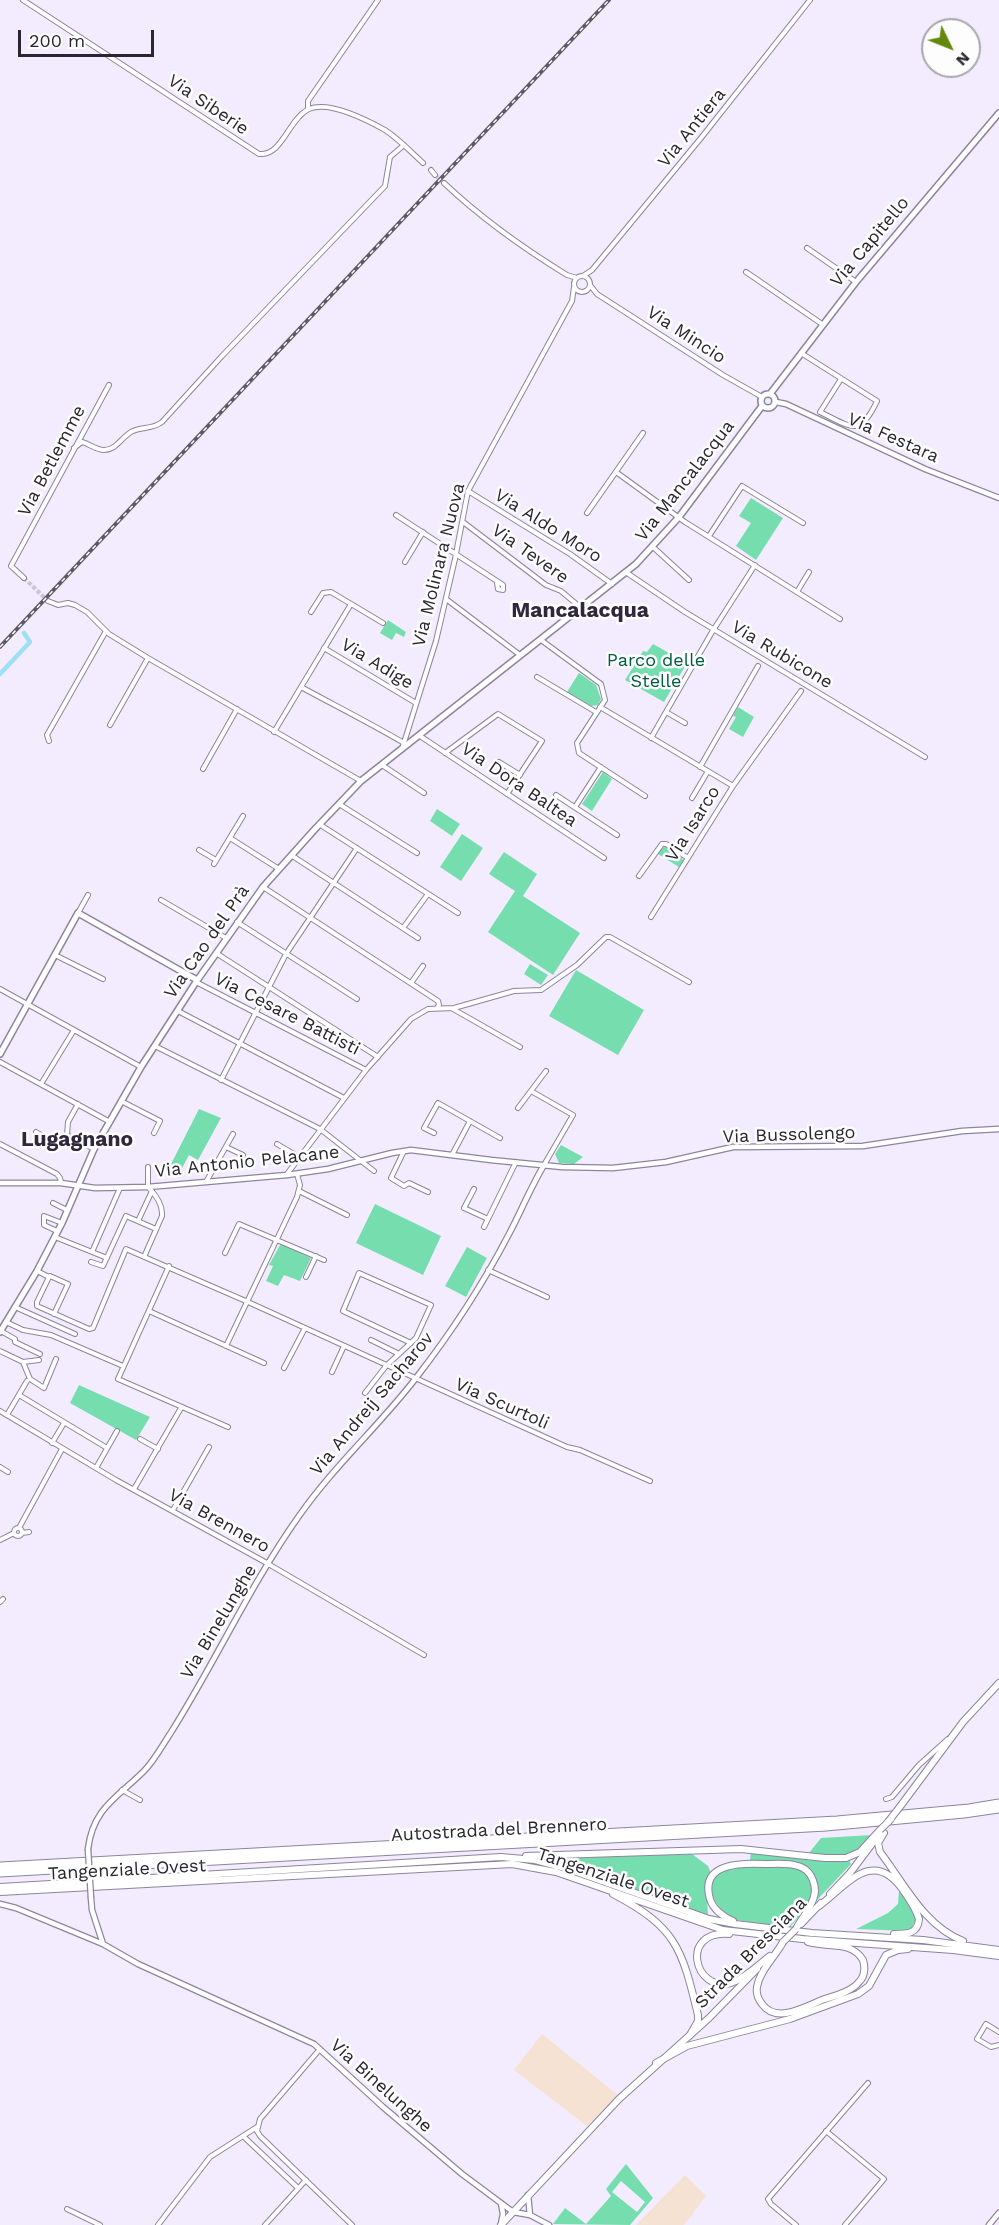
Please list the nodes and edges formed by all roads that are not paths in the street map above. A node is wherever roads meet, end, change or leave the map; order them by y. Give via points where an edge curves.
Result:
1 (23, 0) edge
2 (378, 0) edge
3 (810, 0) edge
4 (308, 109) junction
5 (999, 113) edge
6 (404, 145) junction
7 (423, 163) dead end
8 (431, 170) dead end
9 (435, 175) tunnel mouth
10 (444, 183) tunnel mouth
11 (807, 248) dead end
12 (592, 270) junction
13 (746, 272) dead end
14 (567, 275) junction
15 (583, 276) junction
16 (577, 278) junction
17 (856, 282) junction
18 (590, 283) junction
19 (574, 286) junction
20 (583, 292) junction
21 (597, 294) junction
22 (572, 301) junction
23 (822, 324) junction
24 (801, 353) junction
25 (842, 379) junction
26 (109, 385) dead end
27 (770, 394) junction
28 (762, 397) junction
29 (776, 402) junction
30 (762, 406) junction
31 (644, 433) dead end
32 (74, 448) junction
33 (616, 472) junction
34 (468, 491) junction
35 (999, 498) edge
36 (587, 513) dead end
37 (396, 515) dead end
38 (679, 517) junction
39 (463, 522) junction
40 (803, 523) dead end
41 (423, 532) junction
42 (709, 537) junction
43 (653, 547) junction
44 (457, 553) junction
45 (405, 562) dead end
46 (755, 565) junction
47 (809, 572) dead end
48 (627, 573) junction
49 (24, 578) tunnel mouth
50 (689, 580) dead end
51 (497, 583) dead end
52 (613, 584) junction
53 (797, 592) junction
54 (446, 598) junction
55 (48, 601) tunnel mouth
56 (351, 604) junction
57 (580, 608) junction
58 (311, 612) dead end
59 (840, 620) dead end
60 (383, 624) dead end
61 (714, 629) junction
62 (106, 631) junction
63 (541, 640) junction
64 (324, 648) junction
65 (521, 656) junction
66 (148, 658) junction
67 (758, 666) dead end
68 (537, 676) dead end
69 (301, 687) junction
70 (801, 691) dead end
71 (416, 704) junction
72 (600, 707) junction
73 (237, 709) junction
74 (596, 712) junction
75 (666, 712) junction
76 (685, 723) dead end
77 (110, 725) dead end
78 (274, 732) junction
79 (420, 736) junction
80 (651, 738) junction
81 (49, 741) dead end
82 (403, 746) junction
83 (445, 753) junction
84 (925, 757) dead end
85 (499, 762) dead end
86 (382, 765) junction
87 (601, 767) junction
88 (700, 767) junction
89 (203, 769) dead end
90 (708, 771) junction
91 (520, 776) junction
92 (361, 781) junction
93 (734, 786) junction
94 (424, 793) dead end
95 (507, 794) junction
96 (556, 795) dead end
97 (645, 796) dead end
98 (692, 798) dead end
99 (339, 804) junction
100 (575, 807) junction
101 (243, 816) dead end
102 (319, 824) junction
103 (617, 835) dead end
104 (230, 838) junction
105 (357, 848) junction
106 (199, 850) dead end
107 (417, 853) dead end
108 (291, 855) junction
109 (604, 858) dead end
110 (688, 858) junction
111 (279, 869) junction
112 (639, 876) dead end
113 (334, 883) junction
114 (263, 887) junction
115 (428, 894) junction
116 (88, 895) dead end
117 (161, 900) dead end
118 (78, 913) junction
119 (458, 913) dead end
120 (311, 917) junction
121 (651, 917) dead end
122 (237, 922) junction
123 (403, 928) junction
124 (226, 938) junction
125 (418, 938) dead end
126 (216, 953) junction
127 (55, 954) junction
128 (286, 954) junction
129 (423, 966) dead end
130 (103, 978) dead end
131 (196, 981) junction
132 (689, 982) dead end
133 (411, 983) junction
134 (269, 987) junction
135 (0, 988) edge
136 (357, 999) dead end
137 (27, 1004) junction
138 (437, 1008) junction
139 (452, 1008) junction
140 (178, 1011) junction
141 (255, 1012) junction
142 (74, 1030) junction
143 (240, 1044) junction
144 (154, 1046) junction
145 (520, 1047) dead end
146 (0, 1054) edge
147 (378, 1057) junction
148 (0, 1062) edge
149 (141, 1067) junction
150 (366, 1070) junction
151 (546, 1071) dead end
152 (221, 1080) junction
153 (41, 1084) junction
154 (531, 1091) junction
155 (344, 1098) junction
156 (121, 1101) junction
157 (78, 1104) junction
158 (518, 1108) dead end
159 (471, 1121) junction
160 (110, 1122) junction
161 (320, 1129) junction
162 (999, 1129) edge
163 (36, 1132) dead end
164 (154, 1133) dead end
165 (434, 1133) dead end
166 (233, 1134) dead end
167 (67, 1135) junction
168 (500, 1138) dead end
169 (0, 1144) edge
170 (277, 1144) dead end
171 (226, 1147) junction
172 (94, 1149) junction
173 (405, 1150) junction
174 (243, 1155) dead end
175 (452, 1155) junction
176 (299, 1157) junction
177 (362, 1162) junction
178 (516, 1162) junction
179 (544, 1165) junction
180 (148, 1167) dead end
181 (374, 1171) dead end
182 (297, 1173) junction
183 (287, 1175) junction
184 (206, 1182) junction
185 (0, 1183) edge
186 (61, 1183) junction
187 (79, 1186) junction
188 (120, 1188) junction
189 (150, 1189) junction
190 (474, 1189) dead end
191 (299, 1191) junction
192 (428, 1192) dead end
193 (53, 1203) dead end
194 (67, 1210) junction
195 (347, 1215) dead end
196 (488, 1219) junction
197 (138, 1221) junction
198 (62, 1223) junction
199 (484, 1227) dead end
200 (156, 1229) junction
201 (56, 1234) junction
202 (277, 1239) junction
203 (92, 1252) junction
204 (225, 1253) dead end
205 (316, 1256) junction
206 (144, 1257) junction
207 (107, 1258) junction
208 (324, 1260) dead end
209 (91, 1262) dead end
210 (169, 1266) junction
211 (488, 1270) junction
212 (37, 1271) junction
213 (49, 1276) junction
214 (306, 1277) dead end
215 (547, 1297) dead end
216 (248, 1302) junction
217 (14, 1307) junction
218 (149, 1311) junction
219 (54, 1314) junction
220 (6, 1322) junction
221 (305, 1328) junction
222 (0, 1332) edge
223 (75, 1334) dead end
224 (371, 1340) dead end
225 (411, 1343) junction
226 (226, 1346) junction
227 (344, 1347) junction
228 (0, 1351) edge
229 (40, 1354) dead end
230 (399, 1354) junction
231 (56, 1359) dead end
232 (39, 1360) dead end
233 (23, 1362) junction
234 (264, 1363) dead end
235 (123, 1366) junction
236 (386, 1366) junction
237 (284, 1368) dead end
238 (332, 1372) dead end
239 (415, 1379) junction
240 (27, 1381) dead end
241 (365, 1393) dead end
242 (19, 1395) junction
243 (181, 1408) junction
244 (0, 1411) edge
245 (7, 1415) junction
246 (64, 1422) junction
247 (228, 1427) dead end
248 (117, 1431) dead end
249 (140, 1439) dead end
250 (52, 1443) junction
251 (209, 1447) dead end
252 (107, 1448) junction
253 (62, 1449) junction
254 (158, 1449) junction
255 (0, 1467) edge
256 (96, 1468) junction
257 (8, 1472) dead end
258 (650, 1482) dead end
259 (134, 1490) junction
260 (173, 1510) junction
261 (19, 1528) junction
262 (29, 1532) dead end
263 (15, 1533) junction
264 (22, 1533) junction
265 (0, 1540) edge
266 (269, 1564) junction
267 (424, 1655) dead end
268 (998, 1684) edge
269 (955, 1732) junction
270 (122, 1790) junction
271 (886, 1799) dead end
272 (140, 1800) dead end
273 (999, 1803) edge
274 (999, 1809) edge
275 (882, 1831) junction
276 (501, 1857) junction
277 (0, 1866) edge
278 (0, 1873) edge
279 (600, 1886) junction
280 (0, 1887) edge
281 (0, 1892) edge
282 (0, 1904) edge
283 (819, 1906) junction
284 (803, 1920) junction
285 (786, 1930) junction
286 (812, 1933) junction
287 (764, 1935) junction
288 (795, 1939) junction
289 (103, 1944) junction
290 (980, 1947) junction
291 (953, 1950) junction
292 (999, 1950) edge
293 (999, 1956) edge
294 (770, 1958) junction
295 (999, 2032) edge
296 (690, 2035) junction
297 (999, 2045) edge
298 (320, 2049) junction
299 (656, 2063) junction
300 (868, 2083) dead end
301 (256, 2127) junction
302 (826, 2131) junction
303 (243, 2136) junction
304 (306, 2180) junction
305 (298, 2188) junction
306 (528, 2195) junction
307 (501, 2203) junction
308 (67, 2209) dead end
309 (513, 2212) junction
310 (999, 2213) edge
311 (531, 2215) junction
312 (100, 2225) edge
313 (158, 2225) edge
314 (265, 2225) edge
315 (352, 2225) edge
316 (501, 2225) edge
317 (549, 2225) edge
318 (796, 2225) edge
319 (845, 2225) edge
320 (989, 2225) edge

1 - 4 street, Via Siberie via 259,154 267,155 274,150
2 - 4 street, Via Siberie via 308,101
3 - 12 street, Via Antiera
4 - 6 street via 332,107 385,130
5 - 17 main road, Via Capitello
6 - 7 street
6 - 32 street via 390,157 386,186 158,426 138,428 107,451 82,442
8 - 9 street
10 - 14 street, Via Mincio via 495,228
11 - 17 street
12 - 15 street, Via Antiera
12 - 18 street
13 - 23 street
14 - 16 street, Via Mincio
14 - 19 street, Via Mincio
15 - 16 street
15 - 18 street, Via Mincio
16 - 19 street
17 - 23 main road, Via Capitello
18 - 20 street
18 - 21 street, Via Mincio
19 - 20 street, Via Mincio
19 - 22 street, Via Molinara Nuova
20 - 21 street, Via Mincio
20 - 22 street, Via Molinara Nuova
21 - 28 street, Via Mincio
22 - 34 street, Via Molinara Nuova
23 - 24 main road, Via Capitello
24 - 25 street
24 - 27 main road, Via Capitello
25 - 25 street via 820,412 856,427 877,401
26 - 32 street, Via Betlemme
27 - 28 main road
27 - 29 main road
28 - 30 main road
29 - 30 main road via 772,408
29 - 35 street, Via Festara
30 - 38 main road, Via Mancalacqua
31 - 33 street
32 - 49 street, Via Betlemme via 10,566
33 - 36 street
33 - 38 street
34 - 39 street, Via Molinara Nuova
34 - 52 street, Via Aldo Moro
37 - 41 street
38 - 42 street
38 - 43 main road, Via Mancalacqua
39 - 44 street, Via Molinara Nuova
39 - 57 street, Via Tevere
40 - 42 street via 742,486
41 - 44 street
41 - 45 street
42 - 46 street
43 - 48 main road, Via Mancalacqua
43 - 50 street
44 - 51 street
44 - 54 street, Via Molinara Nuova
46 - 53 street
46 - 61 street
47 - 53 street
48 - 52 main road, Via Mancalacqua
48 - 61 street, Via Rubicone
52 - 57 main road, Via Mancalacqua
53 - 59 street
54 - 65 street
54 - 71 street, Via Molinara Nuova
55 - 62 street via 75,605
56 - 58 street via 327,591
56 - 60 street
56 - 64 street
57 - 63 main road, Via Mancalacqua
61 - 75 street
61 - 84 street, Via Rubicone
62 - 66 street
62 - 81 street via 47,735
63 - 65 main road, Via Mancalacqua
63 - 72 street via 601,684 604,699
64 - 69 street
64 - 71 street, Via Adige
65 - 79 main road, Via Mancalacqua
66 - 73 street
66 - 77 street
67 - 88 street
68 - 74 street
69 - 78 street
69 - 82 street via 371,722
70 - 93 street
71 - 82 street, Via Molinara Nuova
72 - 74 street
72 - 80 street, Via Isarco
73 - 78 street
73 - 89 street
74 - 87 street via 577,747 579,753
75 - 76 street
75 - 80 street
78 - 92 street
79 - 82 main road, Via Mancalacqua
79 - 83 street, Via Dora Baltea
80 - 88 street, Via Isarco
82 - 86 main road, Via Cao del Prà
83 - 91 street via 498,714 542,741
83 - 95 street, Via Dora Baltea
85 - 91 street
86 - 92 main road, Via Cao del Prà
86 - 94 street
87 - 97 street
87 - 100 street
88 - 90 street, Via Isarco
90 - 93 street, Via Isarco
90 - 98 street
91 - 95 street
92 - 99 main road, Via Cao del Prà
93 - 110 street, Via Isarco
95 - 109 street, Via Dora Baltea
96 - 100 street
99 - 102 main road, Via Cao del Prà
99 - 107 street
100 - 103 street
101 - 104 street
102 - 105 street
102 - 108 main road, Via Cao del Prà
104 - 106 street via 215,862
104 - 111 street
105 - 113 street
105 - 115 street
108 - 111 main road, Via Cao del Prà
108 - 113 street
110 - 112 street via 662,844
110 - 121 street, Via Isarco
111 - 114 main road, Via Cao del Prà
113 - 120 street
113 - 123 street
114 - 120 street
114 - 122 main road, Via Cao del Prà
115 - 119 street
115 - 123 street
116 - 118 street
117 - 124 street
118 - 127 main road
118 - 131 main road
120 - 128 street
120 - 133 street
122 - 124 main road, Via Cao del Prà
122 - 128 street
123 - 125 street
124 - 126 main road, Via Cao del Prà
126 - 131 main road, Via Cao del Prà
126 - 134 street
127 - 130 street
127 - 137 main road
128 - 134 street
128 - 136 street
129 - 133 street
131 - 140 main road, Via Cao del Prà
131 - 141 street, Via Cesare Battisti
132 - 139 street via 606,937 568,972 541,990 514,992
133 - 138 street via 438,1001
134 - 141 street
134 - 147 street
135 - 137 street
137 - 142 street
137 - 146 main road
138 - 139 street
138 - 147 street via 411,1020
139 - 145 street
140 - 143 street
140 - 144 main road, Via Cao del Prà
141 - 143 street
141 - 150 street, Via Cesare Battisti
142 - 149 street
142 - 153 street
143 - 152 street
143 - 155 street
144 - 149 main road, Via Cao del Prà
144 - 152 street
147 - 150 street
148 - 153 street
149 - 156 main road, Via Cao del Prà
150 - 155 street
151 - 154 street
152 - 161 street
153 - 157 street
154 - 158 street
154 - 179 street via 573,1115
155 - 161 street
156 - 160 main road, Via Cao del Prà
156 - 164 street via 160,1120
157 - 160 street
157 - 167 street via 68,1122
159 - 165 street via 438,1102 424,1128
159 - 168 street
159 - 175 street
160 - 172 main road, Via Cao del Prà
161 - 176 street
161 - 177 street
162 - 179 street, Via Bussolengo via 863,1146 734,1147 666,1162 614,1168
163 - 167 street via 54,1142
166 - 171 street
167 - 172 street
169 - 186 street via 57,1174
170 - 176 street
171 - 174 street
171 - 184 street
172 - 187 main road, Via Cao del Prà
173 - 175 street, Via Antonio Pelacane
173 - 177 street, Via Antonio Pelacane
173 - 192 street via 391,1178
175 - 178 street, Via Antonio Pelacane
176 - 183 street
177 - 181 street
177 - 182 street, Via Antonio Pelacane
178 - 179 street, Via Antonio Pelacane
178 - 196 street
179 - 211 street, Via Andreij Sacharov
180 - 189 street
182 - 183 street, Via Antonio Pelacane
182 - 191 street
183 - 184 street, Via Antonio Pelacane
184 - 189 street, Via Antonio Pelacane
185 - 186 street, Via Antonio Pelacane
186 - 187 street, Via Antonio Pelacane
187 - 188 street, Via Antonio Pelacane
187 - 194 main road, Via Cao del Prà
188 - 189 street, Via Antonio Pelacane
188 - 203 street
189 - 197 street
189 - 200 street via 162,1210
190 - 196 street via 464,1208
191 - 195 street
191 - 202 street
193 - 194 street
194 - 198 main road, Via Cao del Prà
196 - 199 street
197 - 200 street
197 - 207 street via 126,1216
198 - 201 main road, Via Cao del Prà
198 - 201 street via 44,1216 44,1225
200 - 206 street
201 - 203 street
201 - 212 main road, Via Cao del Prà
202 - 204 street via 239,1224
202 - 205 street
202 - 216 street
203 - 207 street
205 - 208 street
205 - 214 street
206 - 210 street, Via Scurtoli
206 - 219 street via 126,1249 94,1327 89,1329
207 - 209 street via 103,1266
210 - 216 street, Via Scurtoli
210 - 218 street
211 - 215 street
211 - 239 street, Via Andreij Sacharov
212 - 213 street
212 - 217 main road, Via Cao del Prà
213 - 219 street via 37,1306
213 - 219 street via 68,1284
216 - 221 street, Via Scurtoli
216 - 226 street
217 - 220 main road, Via Cao del Prà
217 - 223 street
218 - 226 street
218 - 235 street
220 - 222 main road, Via Cao del Prà
220 - 235 street via 51,1335
221 - 227 street, Via Scurtoli
221 - 237 street
222 - 229 street
224 - 230 street
225 - 225 street via 431,1305 359,1273 343,1311
225 - 230 street
226 - 234 street
227 - 236 street, Via Scurtoli
227 - 238 street
228 - 233 street
230 - 236 street
231 - 233 street via 44,1388 30,1379
232 - 233 street
235 - 243 street via 117,1379
236 - 239 street, Via Scurtoli
236 - 241 street
239 - 258 street, Via Scurtoli
239 - 266 street, Via Andreij Sacharov via 323,1484
240 - 242 street
242 - 245 street
242 - 246 street
243 - 247 street
243 - 254 street
244 - 245 street, Via Brennero
245 - 250 street, Via Brennero
246 - 250 street
246 - 252 street
248 - 252 street
249 - 254 street
250 - 253 street, Via Brennero
251 - 260 street
252 - 256 street
253 - 256 street, Via Brennero
253 - 261 street
254 - 259 street
255 - 257 street
256 - 259 street, Via Brennero
259 - 260 street, Via Brennero
260 - 266 street, Via Brennero
261 - 263 street
261 - 264 street
262 - 264 street
263 - 264 street
263 - 265 street
266 - 267 street, Via Brennero
266 - 270 street, Via Binelunghe via 170,1733 145,1769
268 - 269 main road
269 - 271 street
269 - 275 main road, bridge
270 - 272 street
270 - 289 street, Via Binelunghe, bridge via 96,1819 88,1849 92,1910
273 - 277 highway, Autostrada del Brennero via 837,1820
274 - 278 highway, Autostrada del Brennero via 826,1827
275 - 276 main road via 860,1852 846,1858 741,1849
275 - 283 main road, Strada Bresciana
275 - 290 main road via 879,1849 925,1913 952,1936
276 - 280 main road, Tangenziale Ovest
276 - 285 main road, Tangenziale Ovest via 565,1868 710,1919
279 - 281 main road, Tangenziale Ovest via 512,1864
279 - 287 main road, Tangenziale Ovest via 706,1925
279 - 296 main road via 653,1918 677,1945 698,2015
282 - 289 street, Via Binelunghe
283 - 284 main road, Strada Bresciana
283 - 286 main road via 859,1873 878,1870 898,1883 920,1922 906,1934
284 - 285 main road via 815,1888 811,1876 802,1868 738,1863 713,1875 710,1899 725,1917
284 - 294 main road, Strada Bresciana, bridge
285 - 286 main road, Tangenziale Ovest
286 - 290 main road, Tangenziale Ovest
287 - 288 main road, Tangenziale Ovest
287 - 294 main road via 710,1936 698,1950 698,1965 708,1979 727,1983 744,1977
288 - 291 main road, Tangenziale Ovest
288 - 294 main road via 856,1951 864,1963 861,1979 845,1992 791,2012 774,2013 762,2006 757,1993
289 - 298 street, Via Binelunghe
290 - 292 main road, Tangenziale Ovest
291 - 293 main road, Tangenziale Ovest
291 - 299 main road via 893,1951 883,1958 869,1986 858,1994 782,2022 687,2046
294 - 296 main road, Strada Bresciana
295 - 297 street via 986,2024 977,2039 990,2047
296 - 299 main road, Strada Bresciana
298 - 301 street
298 - 307 street, Via Binelunghe via 418,2138
299 - 306 main road, Strada Bresciana
300 - 302 street
301 - 303 street
301 - 304 street via 260,2136
302 - 318 street via 768,2199
302 - 319 street via 884,2179
303 - 305 street
303 - 313 street via 210,2157
304 - 305 street
304 - 315 street
305 - 314 street
306 - 309 main road, Strada Bresciana
306 - 311 street
307 - 309 street, Via Binelunghe
307 - 316 street
308 - 312 street
309 - 311 street
309 - 316 main road, Strada Bresciana
310 - 320 street
311 - 317 street

